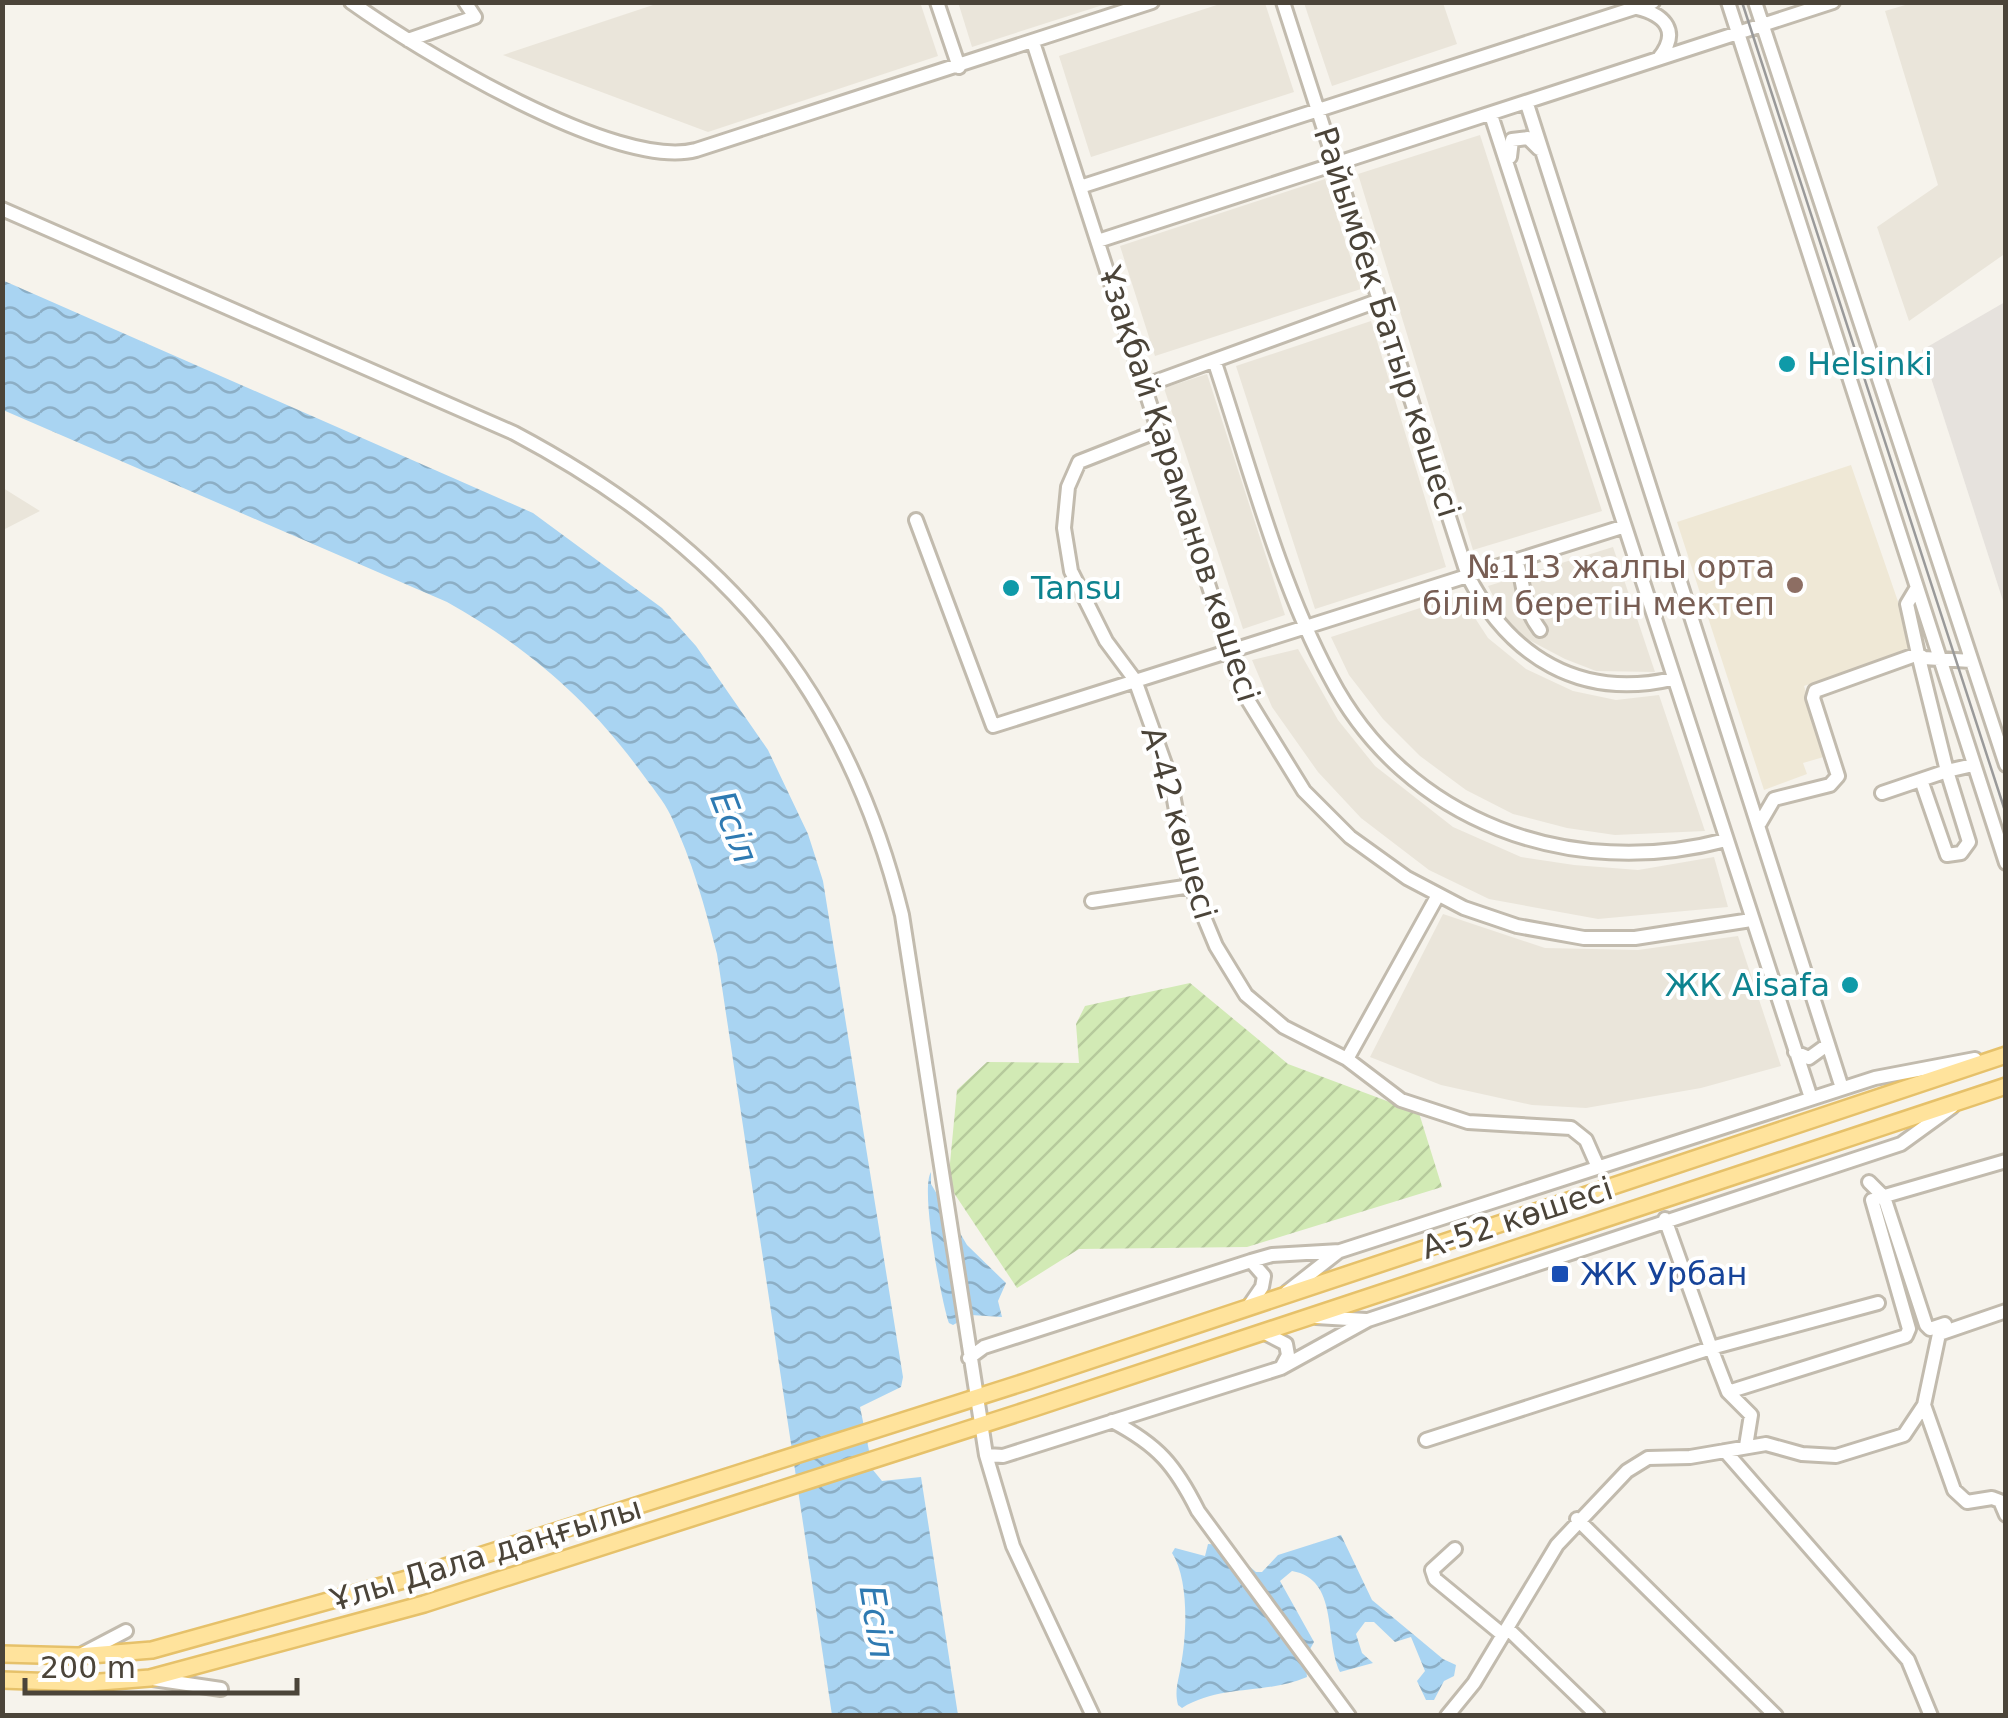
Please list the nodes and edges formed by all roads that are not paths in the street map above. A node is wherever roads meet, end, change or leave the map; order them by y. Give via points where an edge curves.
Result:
1 (351, 2) edge
2 (464, 2) edge
3 (937, 2) edge
4 (1152, 2) edge
5 (1282, 2) edge
6 (1653, 2) edge
7 (1728, 2) edge
8 (1756, 2) edge
9 (1833, 2) edge
10 (1634, 8) junction
11 (1763, 27) junction
12 (1738, 34) junction
13 (408, 40) junction
14 (1034, 42) junction
15 (1659, 58) junction
16 (959, 67) junction
17 (1527, 104) junction
18 (1319, 110) junction
19 (1491, 115) junction
20 (1544, 158) junction
21 (1336, 163) junction
22 (1511, 175) junction
23 (1080, 187) junction
24 (2, 209) edge
25 (1098, 241) junction
26 (1380, 300) junction
27 (1214, 363) junction
28 (1144, 386) junction
29 (1158, 432) junction
30 (916, 520) dead end
31 (1622, 527) junction
32 (1516, 561) junction
33 (1468, 576) junction
34 (1916, 589) junction
35 (1307, 628) junction
36 (1540, 630) dead end
37 (1231, 653) junction
38 (1918, 654) junction
39 (1939, 660) junction
40 (1972, 661) junction
41 (1672, 679) junction
42 (1135, 680) junction
43 (2006, 764) edge
44 (1972, 765) junction
45 (1947, 771) junction
46 (1921, 780) junction
47 (1882, 793) dead end
48 (1760, 823) junction
49 (1726, 840) junction
50 (2006, 863) edge
51 (1191, 886) junction
52 (1438, 896) junction
53 (1092, 901) dead end
54 (1751, 920) junction
55 (1827, 1045) junction
56 (1795, 1052) junction
57 (2006, 1054) edge
58 (1347, 1059) junction
59 (2006, 1086) edge
60 (1842, 1088) junction
61 (1811, 1098) junction
62 (1961, 1100) junction
63 (1864, 1156) junction
64 (2006, 1161) edge
65 (1597, 1165) junction
66 (1878, 1198) junction
67 (1665, 1218) junction
68 (1410, 1228) junction
69 (1446, 1242) junction
70 (1340, 1250) junction
71 (1252, 1261) junction
72 (1456, 1264) junction
73 (1285, 1294) junction
74 (1429, 1300) junction
75 (1878, 1303) dead end
76 (1248, 1306) junction
77 (2006, 1308) edge
78 (1303, 1316) junction
79 (1368, 1320) junction
80 (1262, 1331) junction
81 (1711, 1348) junction
82 (969, 1358) junction
83 (1280, 1368) junction
84 (1028, 1381) joint
85 (1728, 1392) junction
86 (1924, 1405) junction
87 (1034, 1408) joint
88 (1112, 1421) junction
89 (1426, 1440) dead end
90 (1746, 1446) junction
91 (1725, 1451) junction
92 (986, 1455) junction
93 (2006, 1515) edge
94 (1577, 1518) junction
95 (1455, 1549) dead end
96 (126, 1631) dead end
97 (1505, 1632) junction
98 (2, 1654) edge
99 (78, 1656) junction
100 (150, 1678) junction
101 (2, 1680) edge
102 (221, 1689) dead end
103 (1093, 1716) edge
104 (1349, 1716) edge
105 (1447, 1716) edge
106 (1598, 1716) edge
107 (1776, 1716) edge
108 (1931, 1716) edge

1 - 13 street
2 - 13 street via 474,16
3 - 16 street
4 - 14 street
5 - 18 street, Райымбек Батыр көшесі
6 - 10 street
7 - 12 street
8 - 11 street
9 - 11 street
10 - 15 street via 1660,15 1669,26 1670,40
10 - 18 street
11 - 12 street
11 - 40 street
12 - 15 street
12 - 34 street
13 - 16 street via 534,108 668,154
14 - 16 street
14 - 23 street, Ұзақбай Қараманов көшесі
15 - 17 street
17 - 19 street
17 - 20 street
18 - 21 street, Райымбек Батыр көшесі
18 - 23 street
19 - 21 street
19 - 22 street
20 - 22 street via 1528,138 1512,140
20 - 48 street
21 - 25 street
21 - 26 street, Райымбек Батыр көшесі
22 - 31 street
23 - 25 street, Ұзақбай Қараманов көшесі
24 - 82 street via 530,442 635,504 745,602 808,683 884,840 932,1093
25 - 28 street, Ұзақбай Қараманов көшесі
26 - 27 street
26 - 33 street, Райымбек Батыр көшесі
27 - 28 street
27 - 35 street
28 - 29 street, Ұзақбай Қараманов көшесі
29 - 37 street, Ұзақбай Қараманов көшесі
29 - 42 street, А-42 көшесі via 1079,462 1064,528 1071,571 1106,641
30 - 42 street via 992,726
31 - 32 street
31 - 41 street
32 - 33 street
32 - 36 street via 1522,606
33 - 35 street
33 - 41 street, Райымбек Батыр көшесі via 1483,605 1521,646 1570,674 1627,687
34 - 38 street via 1906,604
34 - 39 street
35 - 37 street
35 - 49 street via 1364,730 1410,774 1476,819 1556,848 1598,854 1688,850
37 - 42 street
37 - 52 street, Ұзақбай Қараманов көшесі via 1242,692 1304,791 1350,837
38 - 39 street
38 - 45 street
38 - 48 street via 1816,692 1838,776 1830,785 1774,799
39 - 40 street
39 - 44 street
40 - 43 street
41 - 49 street
42 - 51 street, А-42 көшесі via 1170,778
44 - 45 street
44 - 50 street
45 - 46 street
45 - 46 street via 1969,842 1961,853 1947,855
46 - 47 street
48 - 55 street
49 - 54 street
51 - 53 street
51 - 58 street, А-42 көшесі via 1246,995 1284,1027
52 - 54 street, Ұзақбай Қараманов көшесі via 1517,926 1584,938 1681,934
52 - 58 street
54 - 56 street
55 - 56 street via 1808,1058
55 - 60 street
56 - 61 street
57 - 60 street
57 - 69 main road, А-52 көшесі
58 - 65 street, А-42 көшесі via 1401,1100 1468,1122 1571,1128 1586,1140
59 - 62 main road, А-52 көшесі
60 - 61 street
61 - 65 street
62 - 63 street via 1901,1144
62 - 72 main road, А-52 көшесі
63 - 66 street
63 - 67 street
64 - 66 street
65 - 68 street
66 - 77 street via 1930,1329
66 - 85 street via 1906,1336
67 - 74 street
67 - 81 street
68 - 69 street
68 - 70 street
69 - 73 main road, А-52 көшесі
70 - 71 street
70 - 73 street
71 - 76 street via 1264,1276
71 - 82 street
72 - 74 street
72 - 78 main road, А-52 көшесі
73 - 76 main road, А-52 көшесі
74 - 79 street
75 - 81 street
76 - 84 main road, А-52 көшесі
77 - 86 street via 1939,1334
78 - 79 street
78 - 80 main road, А-52 көшесі
79 - 83 street
80 - 83 street via 1286,1344
80 - 87 main road, А-52 көшесі
81 - 85 street
81 - 89 street
82 - 92 street
83 - 88 street
84 - 99 main road, Ұлы Дала даңғылы via 260,1623 152,1650
85 - 90 street via 1751,1415
86 - 90 street via 1904,1435 1836,1456
86 - 93 street via 1954,1490 1966,1502 1992,1498
87 - 100 main road, Ұлы Дала даңғылы via 424,1604
88 - 92 street via 1004,1456
88 - 104 street via 1153,1444 1180,1476 1198,1511
90 - 91 street
91 - 94 street via 1648,1458
91 - 108 street via 1908,1660
92 - 103 street via 1013,1546
94 - 97 street
94 - 107 street
95 - 97 street via 1432,1570 1435,1579
96 - 99 street
97 - 105 street
97 - 106 street
98 - 99 main road, Ұлы Дала даңғылы
100 - 101 main road, Ұлы Дала даңғылы
100 - 102 street

